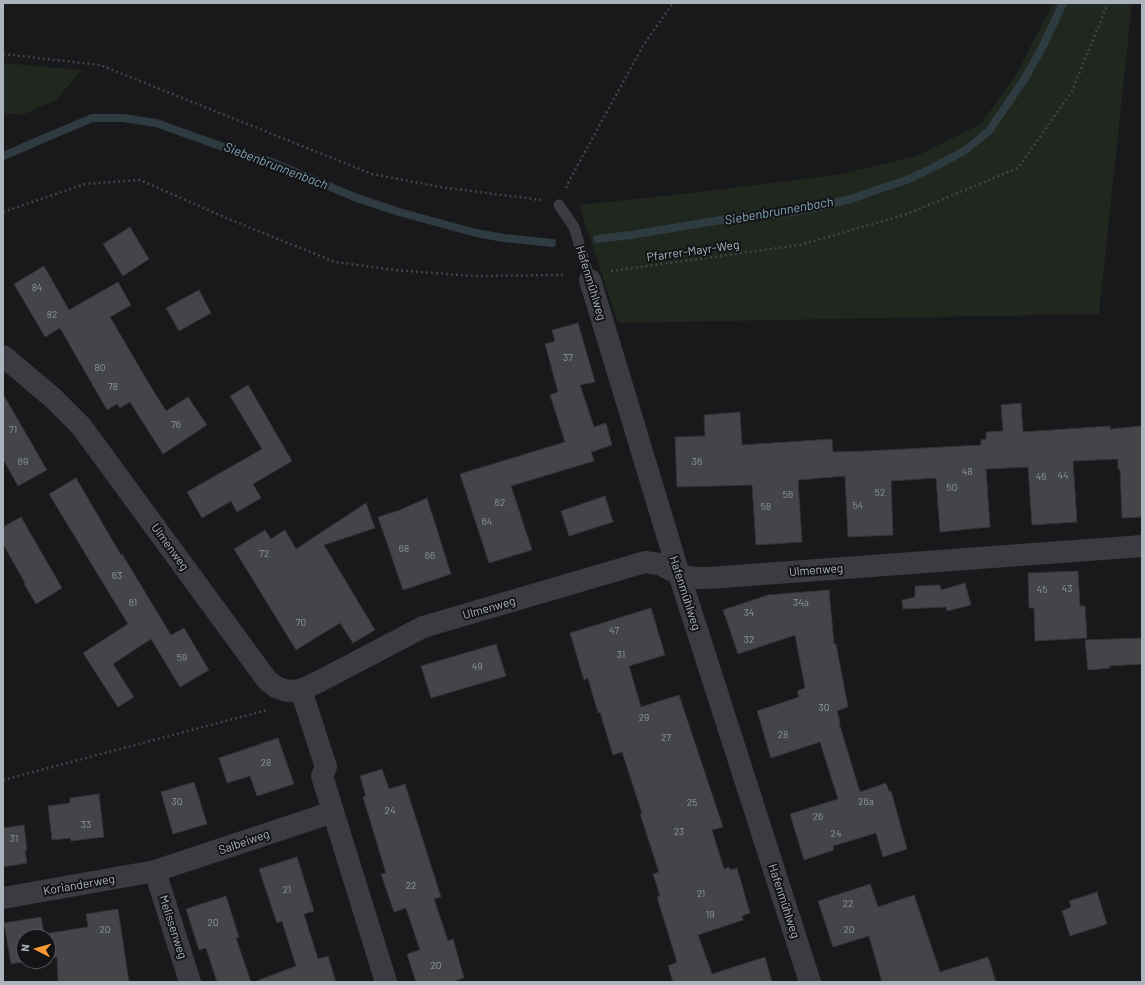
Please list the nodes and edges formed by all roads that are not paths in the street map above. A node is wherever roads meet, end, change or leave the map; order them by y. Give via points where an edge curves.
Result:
1 (559, 205) road end
2 (589, 277) joint
3 (3, 356) edge
4 (1142, 546) edge
5 (679, 574) junction
6 (294, 690) junction
7 (333, 812) junction
8 (155, 872) junction
9 (3, 898) edge
10 (190, 982) edge
11 (386, 982) edge
12 (810, 982) edge

1 - 2 lane, Hafenmühlweg via 574,227
2 - 5 street, Hafenmühlweg
3 - 6 street, Ulmenweg via 53,398 81,426 267,680 276,687
4 - 5 street, Ulmenweg via 709,578
5 - 6 street, Ulmenweg via 659,564 645,562 423,627 320,681
5 - 12 street, Hafenmühlweg
6 - 7 street via 326,767 322,776
7 - 8 street, Salbeiweg
7 - 11 street
8 - 9 street, Korianderweg
8 - 10 street, Melissenweg

